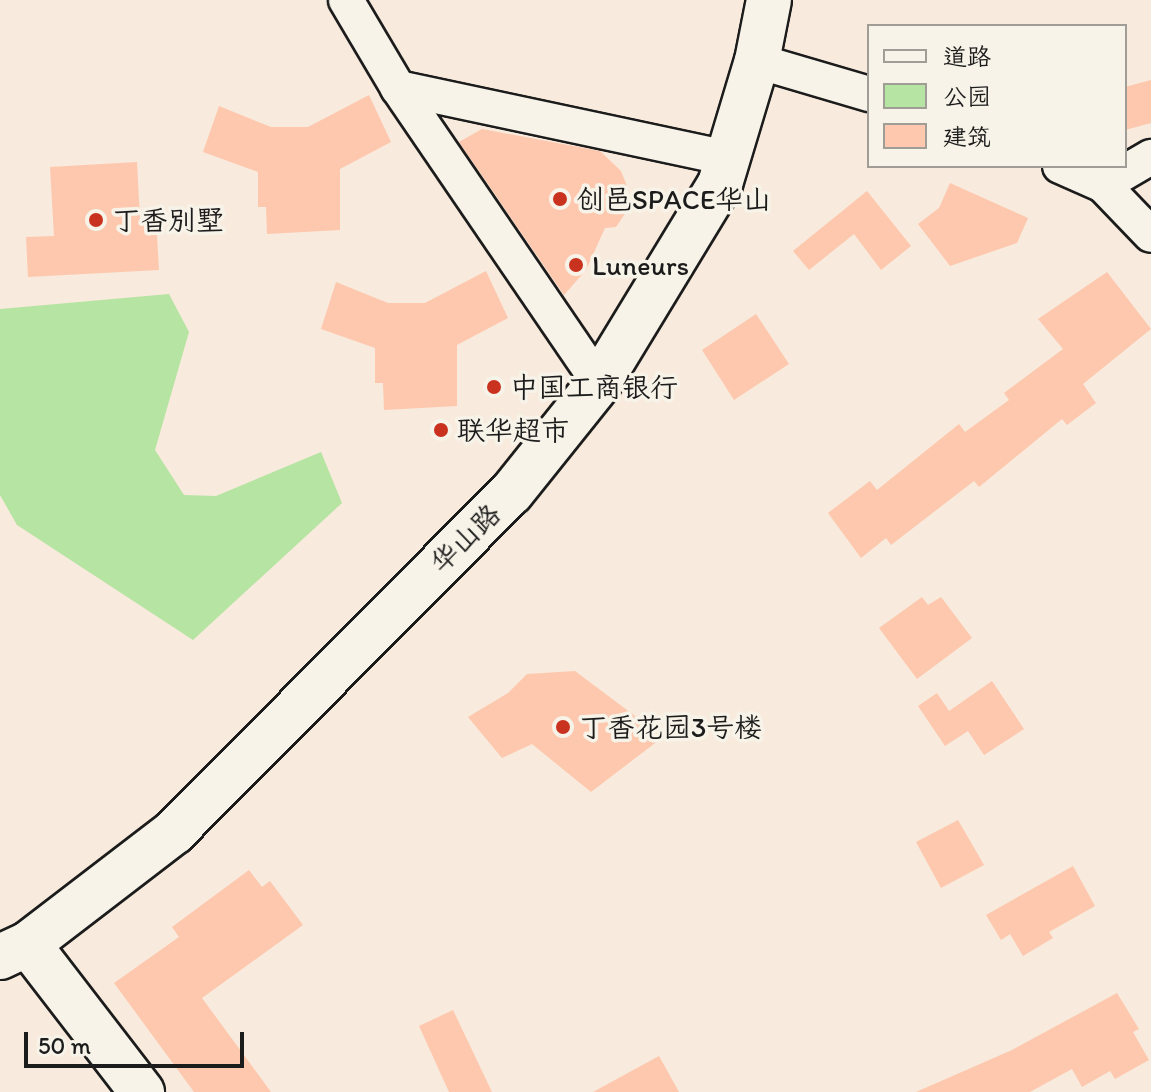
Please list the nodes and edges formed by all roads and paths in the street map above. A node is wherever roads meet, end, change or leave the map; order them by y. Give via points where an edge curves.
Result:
1 (346, 0) edge
2 (769, 0) edge
3 (757, 61) junction
4 (398, 88) junction
5 (867, 93) edge
6 (1151, 157) edge
7 (728, 158) junction
8 (1065, 168) edge
9 (1103, 185) junction
10 (1151, 235) edge
11 (599, 383) junction
12 (14, 950) edge
13 (142, 1092) edge

1 - 4 street
2 - 3 main road, 华山路
3 - 5 street
3 - 7 main road, 华山路
4 - 7 street
4 - 11 street
6 - 9 street
7 - 11 main road, 华山路 via 720,184
8 - 9 street
9 - 10 street
11 - 12 main road, 华山路 via 511,493 174,832
12 - 13 main road

